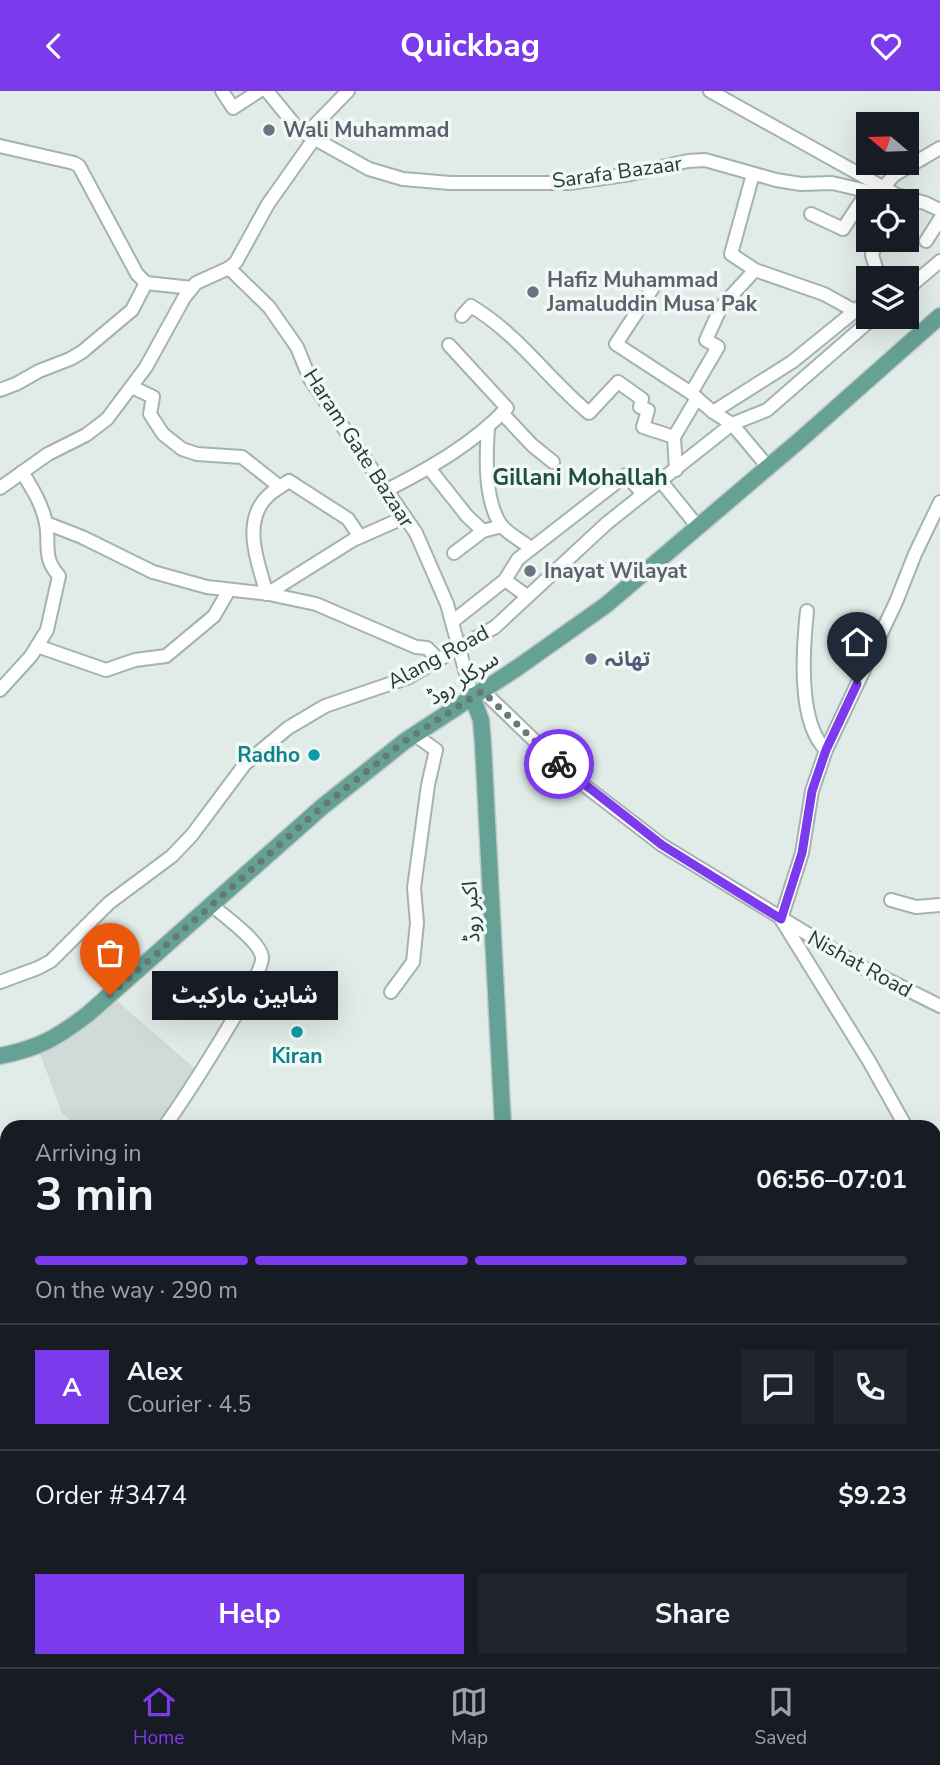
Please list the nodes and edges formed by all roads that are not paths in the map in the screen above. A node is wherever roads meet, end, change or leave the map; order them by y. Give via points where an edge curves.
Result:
1 (259, 91) edge
2 (267, 91) edge
3 (348, 91) edge
4 (710, 91) edge
5 (223, 93) edge
6 (306, 134) junction
7 (0, 146) edge
8 (940, 148) edge
9 (753, 174) junction
10 (858, 189) edge
11 (872, 189) edge
12 (884, 189) edge
13 (919, 202) edge
14 (856, 209) edge
15 (940, 210) edge
16 (811, 214) dead end
17 (940, 219) edge
18 (926, 241) dead end
19 (940, 261) edge
20 (229, 268) junction
21 (755, 270) junction
22 (919, 279) edge
23 (146, 283) junction
24 (654, 286) dead end
25 (192, 288) junction
26 (856, 309) edge
27 (461, 316) dead end
28 (940, 316) edge
29 (856, 322) edge
30 (856, 327) edge
31 (449, 345) dead end
32 (787, 365) junction
33 (800, 381) junction
34 (132, 387) junction
35 (0, 390) edge
36 (694, 395) junction
37 (713, 412) junction
38 (502, 413) junction
39 (732, 424) junction
40 (488, 428) junction
41 (674, 437) junction
42 (553, 462) dead end
43 (768, 467) junction
44 (429, 468) junction
45 (676, 470) junction
46 (22, 472) junction
47 (660, 480) junction
48 (280, 487) junction
49 (0, 488) edge
50 (387, 489) junction
51 (643, 494) junction
52 (940, 502) edge
53 (405, 517) junction
54 (46, 523) junction
55 (502, 526) junction
56 (698, 527) junction
57 (483, 531) junction
58 (360, 537) junction
59 (531, 548) junction
60 (454, 552) dead end
61 (505, 580) junction
62 (229, 590) junction
63 (267, 594) junction
64 (527, 596) junction
65 (807, 611) dead end
66 (452, 622) junction
67 (37, 646) junction
68 (459, 646) junction
69 (438, 659) junction
70 (0, 690) edge
71 (477, 694) junction
72 (415, 735) junction
73 (826, 750) junction
74 (891, 899) dead end
75 (210, 904) junction
76 (940, 905) edge
77 (781, 919) junction
78 (0, 982) edge
79 (391, 992) dead end
80 (940, 1006) edge
81 (0, 1056) edge
82 (168, 1120) edge
83 (503, 1120) edge
84 (902, 1120) edge

1 - 5 street via 233,108
2 - 6 street
3 - 6 street
4 - 11 street
6 - 9 street, Sarafa Bazaar via 369,169 403,180 569,183 705,160
6 - 20 street
7 - 23 street via 79,166
8 - 12 street via 894,175
9 - 10 street, Sarafa Bazaar
9 - 21 street via 731,254
13 - 15 street, Sarafa Bazaar
14 - 16 street via 843,229
17 - 18 street
19 - 22 street
20 - 25 street
20 - 50 street, Haram Gate Bazaar via 269,307 297,347 310,379
21 - 26 street
21 - 36 street via 721,307 706,340 718,348
23 - 25 street
23 - 35 street via 132,310 82,352
24 - 36 street via 616,344
25 - 34 street
27 - 41 street via 471,306 506,330 589,413 618,382 648,410 643,427
28 - 43 main road, سرکلر روڈ
29 - 32 street
30 - 33 street, Alang Road
31 - 38 street via 507,408
32 - 33 street
32 - 37 street
33 - 39 street, Alang Road via 767,409
34 - 46 street via 107,419
34 - 48 street via 153,397 150,414 163,434 182,449 242,457
36 - 37 street
36 - 41 street
37 - 39 street
38 - 40 street
38 - 42 street
39 - 43 street
39 - 45 street, Alang Road
40 - 44 street
40 - 55 street via 487,479
41 - 45 street
43 - 56 main road, سرکلر روڈ
44 - 50 street
44 - 57 street
45 - 47 street, Alang Road
46 - 49 street
46 - 54 street
47 - 51 street, Alang Road
47 - 56 street
48 - 58 street via 289,481 348,519
48 - 63 street via 261,506 252,541
50 - 53 street, Haram Gate Bazaar
51 - 59 street via 626,475
51 - 64 street, Alang Road
52 - 73 street
53 - 58 street
53 - 66 street, Haram Gate Bazaar via 416,533
54 - 62 street via 153,572
54 - 67 street via 47,555 59,576 47,630
55 - 57 street
55 - 59 street
56 - 71 main road, سرکلر روڈ via 606,605
57 - 60 street
58 - 63 street
59 - 61 street
61 - 64 street
61 - 66 street
62 - 63 street
62 - 67 street via 214,616 166,656 106,670
63 - 69 street via 316,604 427,649
64 - 68 street, Alang Road via 495,627
65 - 73 street via 802,655 806,704 818,742
66 - 68 street, Haram Gate Bazaar
67 - 70 street
68 - 69 street, Alang Road
68 - 71 street, Haram Gate Bazaar
69 - 78 street, Alang Road via 407,678 325,706 288,728 245,764 172,856 110,903 51,961
71 - 72 main road, سرکلر روڈ
71 - 77 street, Nishat Road via 567,772 662,845
71 - 83 main road, اکبر روڈ
72 - 75 main road, سرکلر روڈ via 322,807
72 - 79 street via 436,750 415,888 413,962
73 - 77 street
74 - 76 street via 916,907
75 - 81 main road, سرکلر روڈ via 60,1036
75 - 82 street via 257,945 263,965
77 - 80 street, Nishat Road
77 - 84 street

